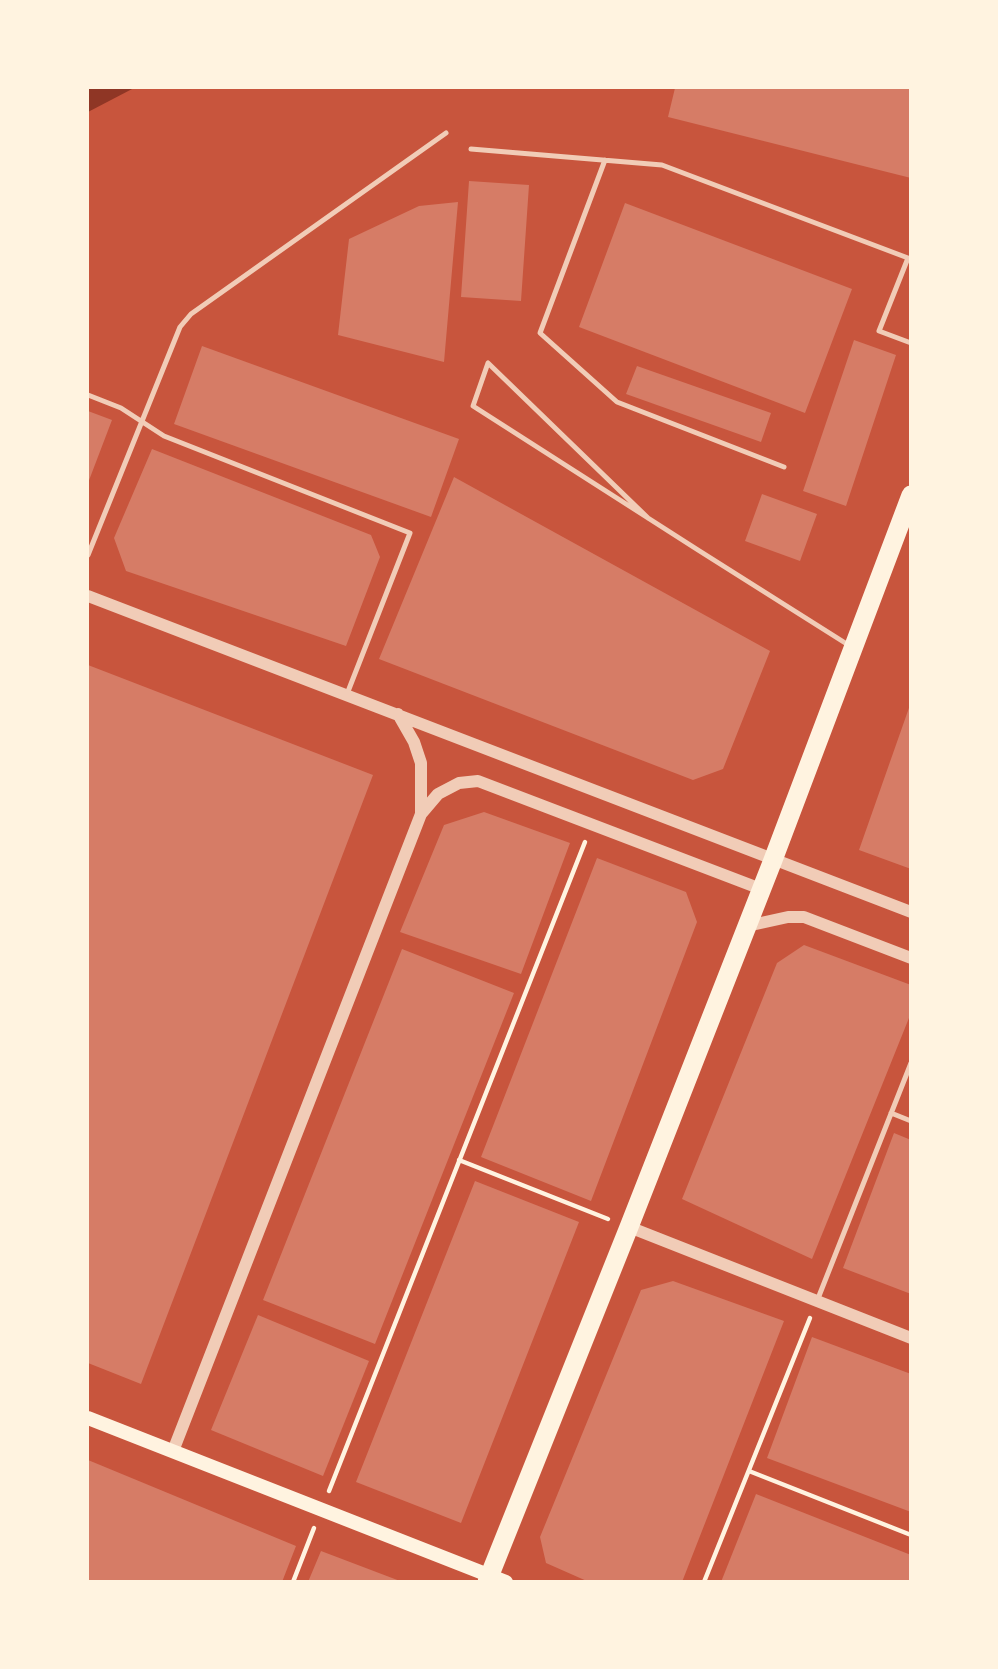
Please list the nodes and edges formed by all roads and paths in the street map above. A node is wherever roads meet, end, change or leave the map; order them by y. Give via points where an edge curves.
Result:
1 (446, 133) dead end
2 (471, 149) dead end
3 (605, 160) junction
4 (911, 343) edge
5 (88, 395) edge
6 (141, 422) junction
7 (784, 467) dead end
8 (911, 495) edge
9 (648, 518) junction
10 (88, 555) edge
11 (88, 596) edge
12 (853, 648) junction
13 (347, 694) junction
14 (398, 714) junction
15 (421, 814) junction
16 (592, 825) junction
17 (773, 860) junction
18 (761, 889) junction
19 (911, 912) edge
20 (747, 926) junction
21 (911, 958) edge
22 (911, 1063) edge
23 (891, 1113) junction
24 (911, 1121) edge
25 (459, 1160) junction
26 (629, 1227) junction
27 (817, 1301) junction
28 (911, 1338) edge
29 (88, 1418) edge
30 (173, 1451) junction
31 (749, 1471) junction
32 (321, 1509) junction
33 (911, 1535) edge
34 (494, 1579) edge
35 (293, 1581) edge
36 (704, 1581) edge

1 - 6 lane via 191,314 180,327
2 - 3 lane
3 - 4 lane via 662,166 908,258 879,331
3 - 7 lane via 540,333 617,402
5 - 6 lane
6 - 10 lane
6 - 13 lane via 164,436 410,533
8 - 12 highway
9 - 9 lane via 473,406 488,363 578,450
9 - 12 lane
11 - 13 street
12 - 17 highway
13 - 14 street
14 - 15 street via 421,763
14 - 17 street
15 - 16 street via 438,794 459,783 478,781
15 - 30 street
16 - 18 street
16 - 25 path
17 - 18 highway
17 - 19 street
18 - 20 highway
20 - 21 street via 804,917
20 - 26 highway
22 - 23 lane
23 - 24 lane
23 - 27 lane
25 - 26 path
25 - 32 path
26 - 27 street
26 - 34 highway
27 - 28 street
27 - 31 path
29 - 30 main road
30 - 32 main road
31 - 33 path
31 - 36 path
32 - 34 main road
32 - 35 path

